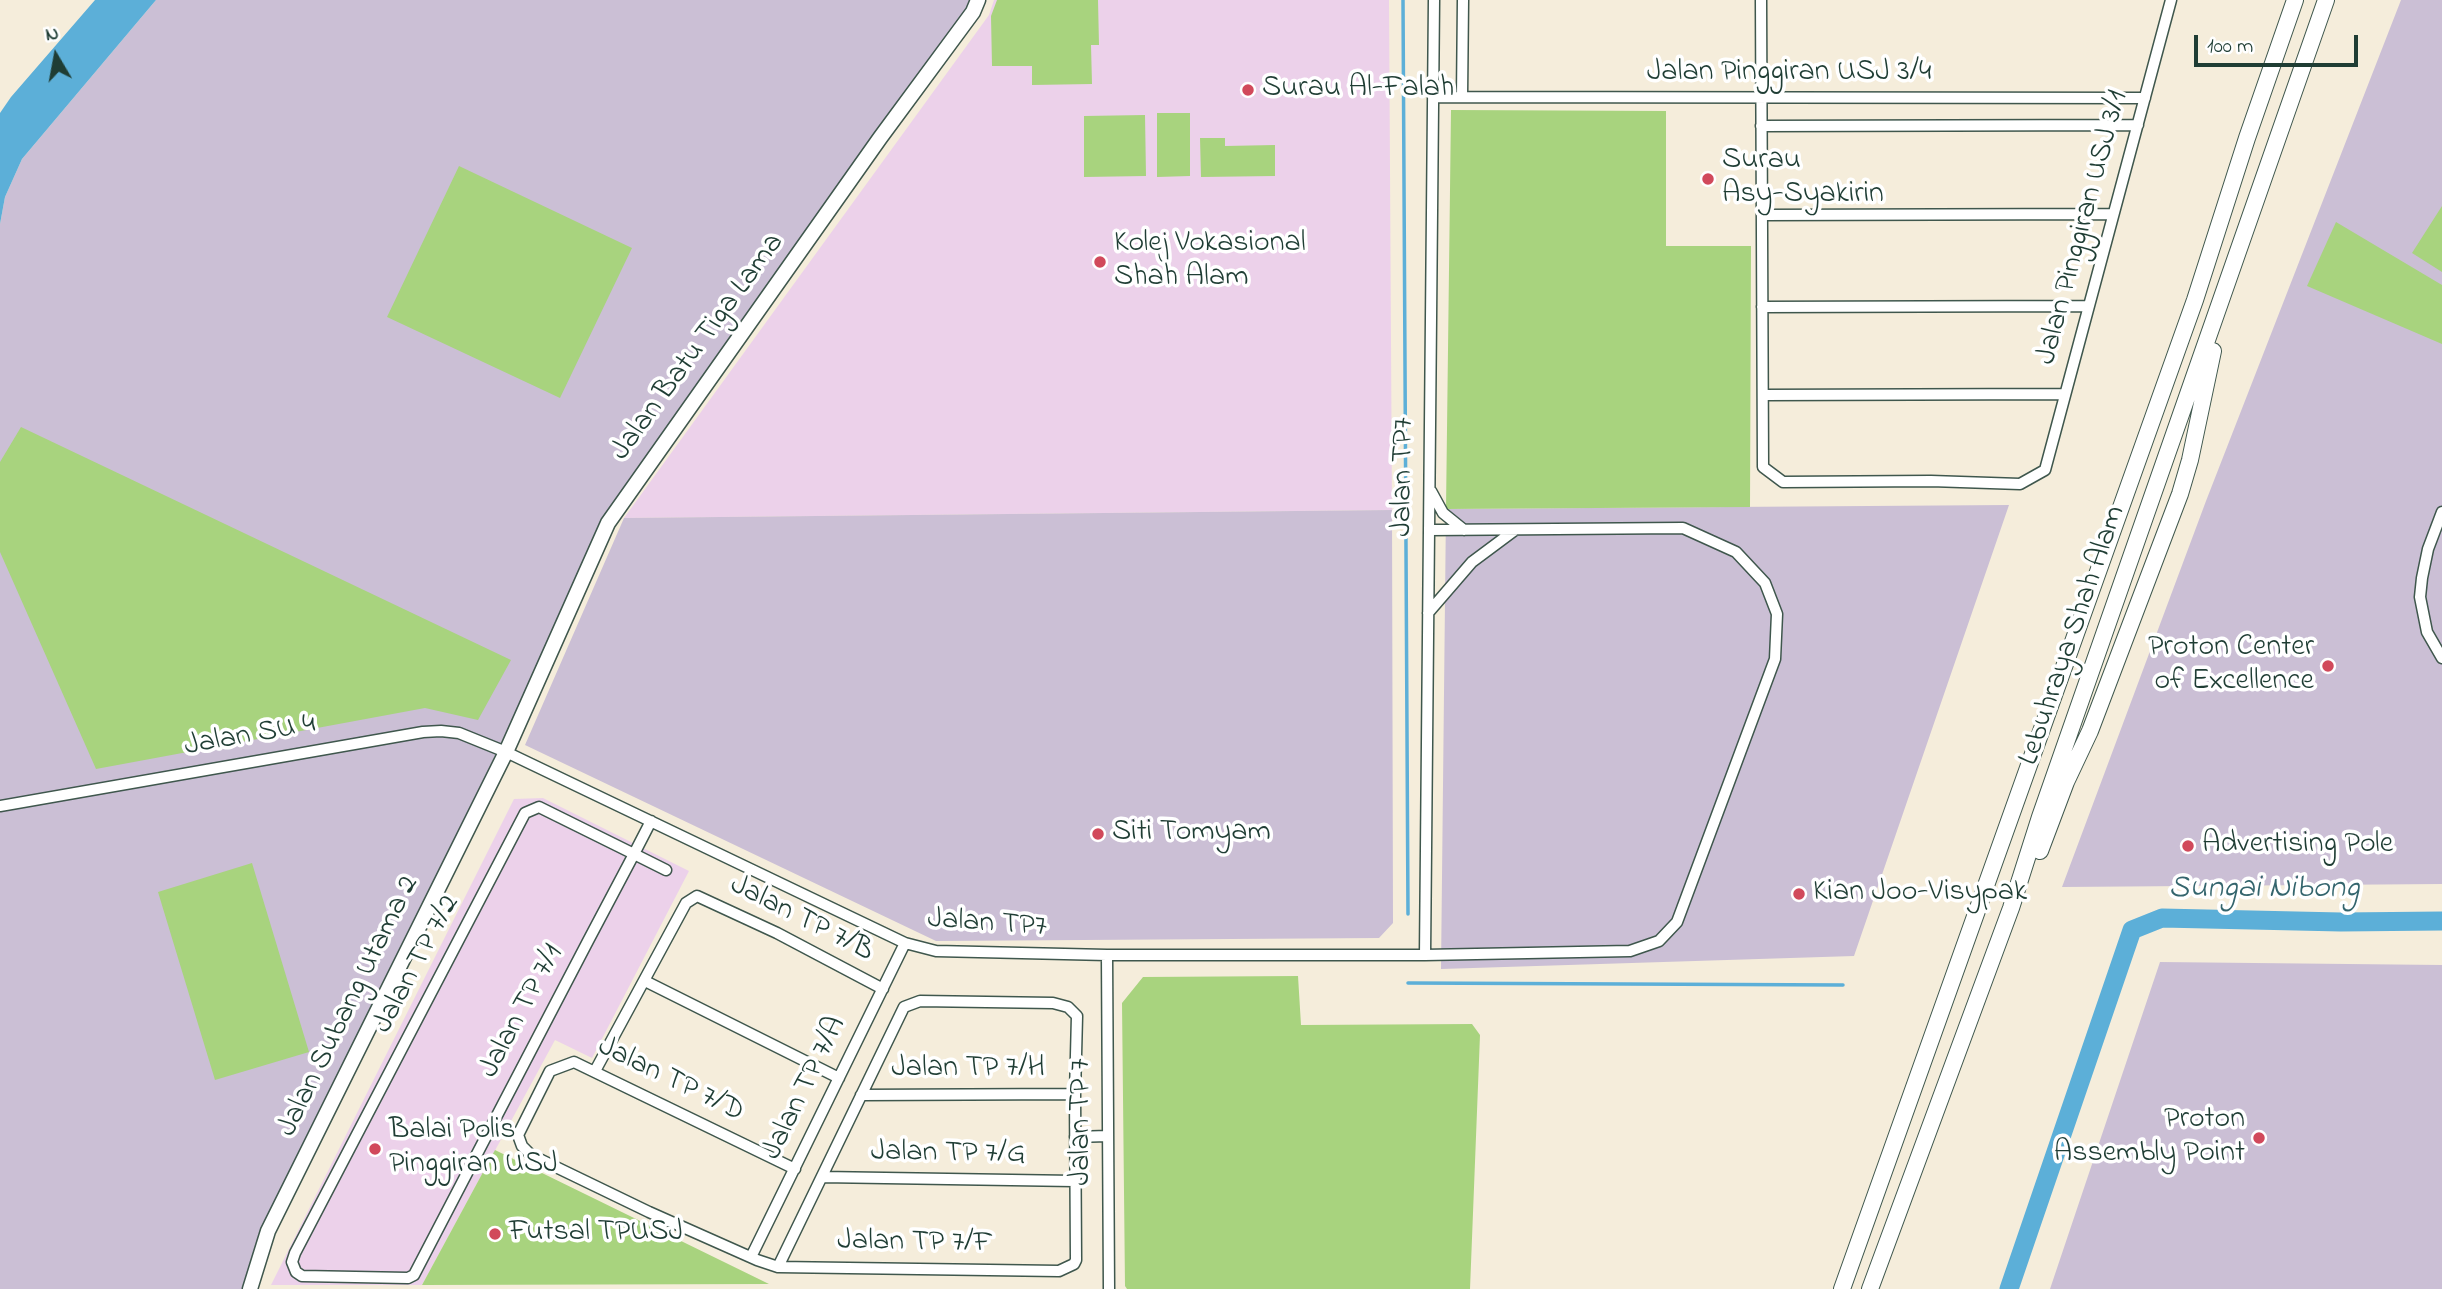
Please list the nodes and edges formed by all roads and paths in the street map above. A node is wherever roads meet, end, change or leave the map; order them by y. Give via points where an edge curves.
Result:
1 (978, 0) edge
2 (1434, 0) edge
3 (1464, 0) edge
4 (1761, 0) edge
5 (2171, 0) edge
6 (2295, 0) edge
7 (2326, 0) edge
8 (1433, 97) junction
9 (1462, 97) junction
10 (1761, 98) junction
11 (2144, 98) junction
12 (2137, 125) junction
13 (1761, 126) junction
14 (2113, 214) junction
15 (1762, 215) junction
16 (2236, 257) junction
17 (2089, 306) junction
18 (1762, 307) junction
19 (2065, 394) junction
20 (1763, 395) junction
21 (1429, 489) junction
22 (2442, 512) edge
23 (1429, 530) junction
24 (1464, 530) junction
25 (1515, 530) junction
26 (1428, 613) junction
27 (2442, 658) edge
28 (506, 752) junction
29 (0, 806) edge
30 (651, 821) junction
31 (634, 854) junction
32 (666, 870) dead end
33 (2011, 908) junction
34 (905, 943) junction
35 (1107, 955) junction
36 (1425, 955) junction
37 (645, 981) junction
38 (883, 989) junction
39 (595, 1071) junction
40 (839, 1078) junction
41 (1074, 1094) junction
42 (861, 1095) junction
43 (1107, 1136) junction
44 (1075, 1137) junction
45 (794, 1169) junction
46 (821, 1177) junction
47 (1074, 1181) junction
48 (751, 1257) junction
49 (778, 1266) junction
50 (302, 1276) joint
51 (250, 1289) edge
52 (1109, 1289) edge
53 (1842, 1289) edge
54 (1870, 1289) edge

1 - 28 main road, Jalan Batu Tiga Lama via 608,523
2 - 8 street, Jalan TP7
3 - 9 street
4 - 10 street
5 - 11 street, Jalan Pinggiran USJ 3/1
6 - 53 highway, Lebuhraya Shah Alam via 2195,300
7 - 16 highway, Lebuhraya Shah Alam
8 - 9 street, Jalan Pinggiran USJ 3/4
8 - 21 street, Jalan TP7
9 - 10 street, Jalan Pinggiran USJ 3/4
10 - 11 street, Jalan Pinggiran USJ 3/4
10 - 13 street
11 - 12 street, Jalan Pinggiran USJ 3/1
12 - 13 street, Jalan Pinggiran USJ 3/4
12 - 14 street, Jalan Pinggiran USJ 3/1
13 - 15 street
14 - 15 street
14 - 17 street, Jalan Pinggiran USJ 3/1
15 - 18 street
16 - 33 highway, Lebuhraya Shah Alam
16 - 33 highway via 2180,494 2090,731 2039,854
17 - 18 street
17 - 19 street, Jalan Pinggiran USJ 3/1
18 - 20 street
19 - 20 street
19 - 20 street, Jalan Pinggiran USJ 3/1 via 2045,470 2020,484 1783,482 1763,467
21 - 23 street, Jalan TP7
21 - 24 street via 1443,513
22 - 27 street via 2428,549 2420,597 2427,632
23 - 24 street, Jalan TP7
23 - 26 street, Jalan TP7
24 - 25 street, Jalan TP7
25 - 26 street via 1472,562
25 - 36 street, Jalan TP7 via 1683,528 1737,552 1765,583 1777,614 1775,659 1677,922 1659,941 1630,951
26 - 36 street, Jalan TP7
28 - 29 street, Jalan SU 4 via 459,733 423,732
28 - 30 street, Jalan TP7
28 - 51 main road, Jalan Subang Utama 2 via 268,1231
30 - 31 street, Jalan TP 7/1
30 - 34 street, Jalan TP7
31 - 32 street, Jalan TP 7/2
31 - 50 street, Jalan TP 7/1 via 414,1275
31 - 50 street, Jalan TP 7/2 via 539,807 525,813 295,1254 293,1268
33 - 54 highway, Lebuhraya Shah Alam
34 - 35 street, Jalan TP7 via 936,951
34 - 38 street, Jalan TP 7/A
35 - 36 street, Jalan TP7
35 - 43 street, Jalan TP 7
37 - 38 street, Jalan TP 7/B via 686,903 697,896
37 - 39 street
37 - 40 street
38 - 40 street, Jalan TP 7/A
39 - 45 street, Jalan TP 7/D
39 - 48 street, Jalan TP 7/D via 574,1062 550,1070 518,1135 522,1146 531,1155
40 - 45 street, Jalan TP 7/A
41 - 42 street, Jalan TP 7/H
41 - 42 street via 1077,1016 1068,1007 920,1001 904,1007
41 - 44 street
42 - 46 street
43 - 44 street
43 - 52 street, Jalan TP 7
44 - 47 street
45 - 48 street, Jalan TP 7/A
46 - 47 street, Jalan TP 7/G
46 - 49 street
47 - 49 street, Jalan TP 7/F via 1076,1260 1059,1271
48 - 49 street, Jalan TP 7/F

